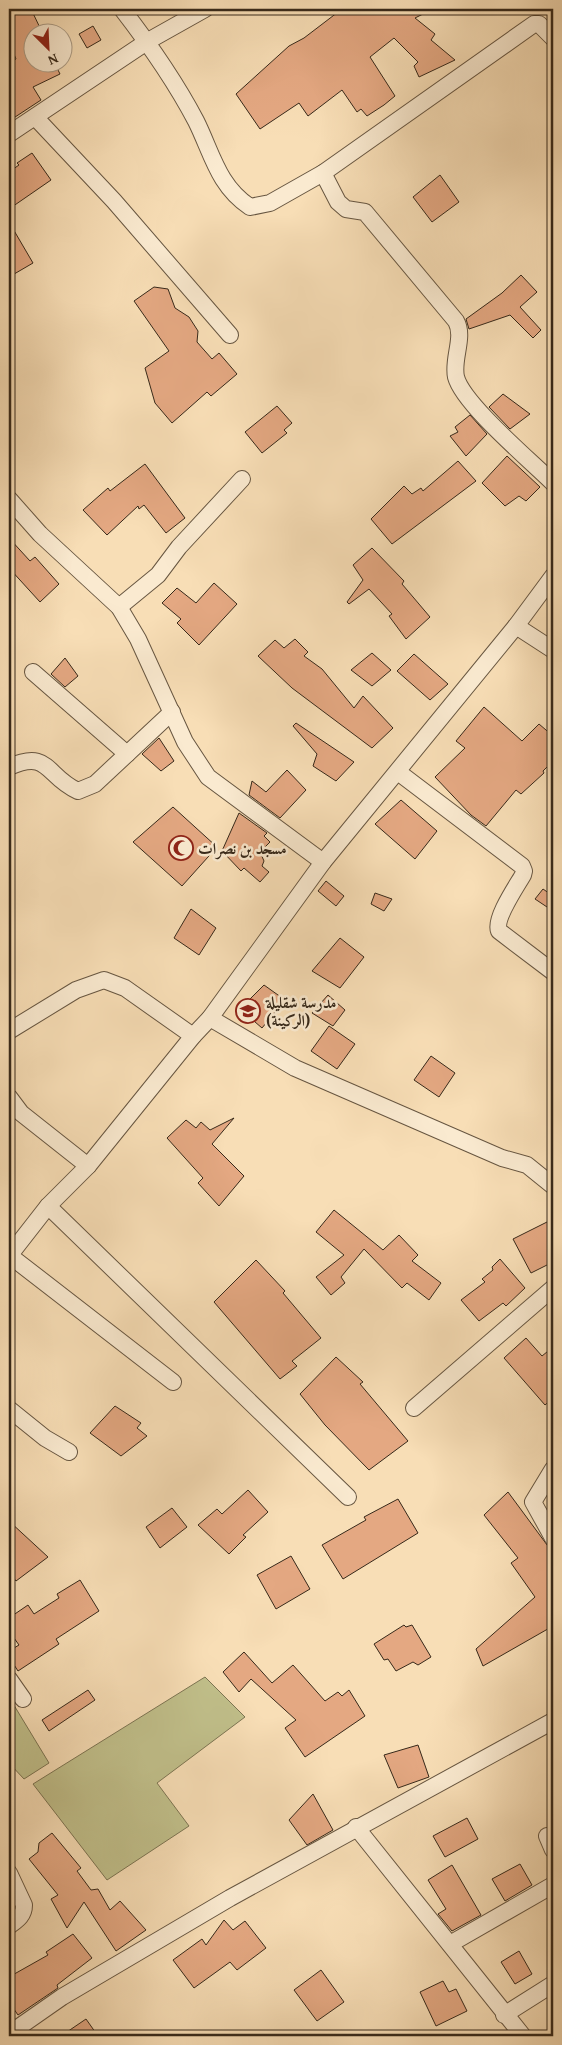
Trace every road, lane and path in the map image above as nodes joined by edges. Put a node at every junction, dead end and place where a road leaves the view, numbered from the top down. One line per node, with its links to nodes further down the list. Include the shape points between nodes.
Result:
1 (122, 9): 4 (street)
2 (205, 9): 4 (street)
3 (553, 38): 7 (street, via 539,24 534,24)
4 (148, 42): 5 (street); 7 (street, via 196,121 212,160 232,194 242,202 250,207 270,203)
5 (35, 117): 6 (street); 8 (street, via 114,201)
6 (9, 134)
7 (323, 173): 10 (street, via 338,202 346,209 365,212 456,321 459,330 456,375 460,389)
8 (230, 335)
9 (242, 479): 13 (street, via 178,547 158,575)
10 (553, 483)
11 (9, 499): 13 (street, via 40,534)
12 (553, 576): 14 (street)
13 (119, 607): 17 (street)
14 (516, 626): 15 (street); 20 (street)
15 (553, 650)
16 (33, 672): 18 (street)
17 (172, 712): 18 (street); 21 (street, via 208,777)
18 (127, 754): 19 (street, via 94,784 78,791 66,786 39,761 30,760)
19 (9, 767)
20 (398, 772): 21 (street); 22 (street, via 522,866 523,875 500,917 498,927)
21 (323, 862): 23 (street)
22 (553, 972)
23 (210, 1018): 25 (street); 28 (street, via 295,1068 502,1158 527,1165)
24 (9, 1031): 25 (street, via 76,990 104,980 125,988)
25 (193, 1036): 27 (street)
26 (9, 1097): 27 (street, via 21,1113)
27 (88, 1166): 29 (street)
28 (553, 1186)
29 (48, 1206): 30 (street); 37 (street)
30 (9, 1255): 32 (street)
31 (553, 1288): 33 (street)
32 (173, 1382)
33 (414, 1408)
34 (9, 1409): 35 (street, via 45,1438)
35 (69, 1452)
36 (553, 1469): 38 (street, via 534,1502)
37 (348, 1497)
38 (553, 1538)
39 (9, 1679): 40 (street)
40 (22, 1699)
41 (553, 1721): 42 (street)
42 (356, 1827): 46 (street); 49 (street, via 104,1971)
43 (9, 1873): 45 (street, via 24,1911)
44 (553, 1885): 46 (street)
45 (9, 1926)
46 (450, 1944): 48 (street)
47 (553, 1984): 48 (street)
48 (504, 2015): 50 (street)
49 (9, 2034)
50 (523, 2036)

